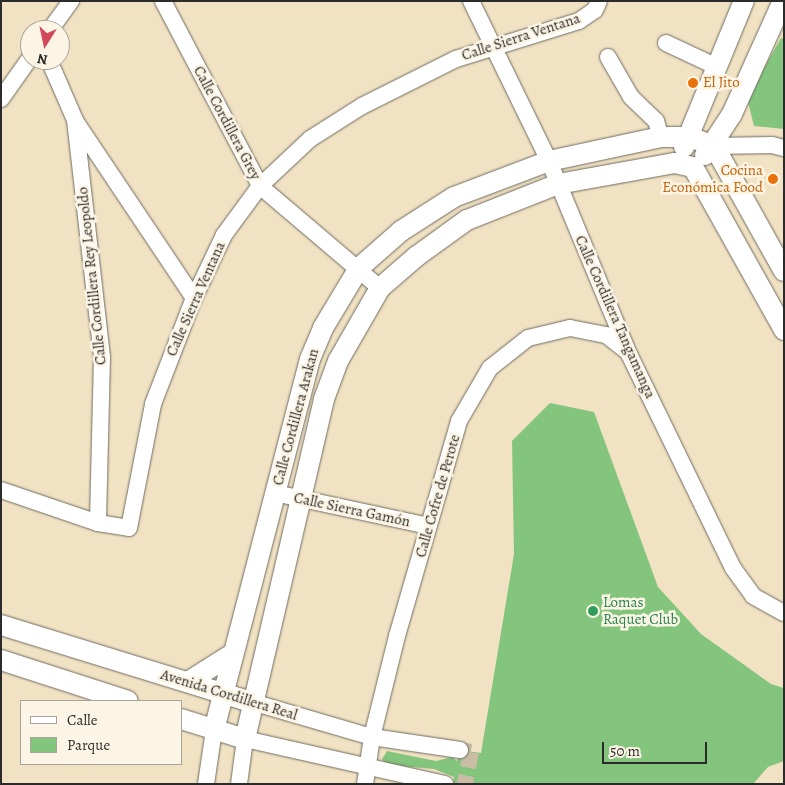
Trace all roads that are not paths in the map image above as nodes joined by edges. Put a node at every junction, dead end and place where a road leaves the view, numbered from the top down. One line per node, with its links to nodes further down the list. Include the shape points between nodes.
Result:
1 (71, 1): 7 (street)
2 (163, 1): 23 (street, Calle Cordillera Grey)
3 (471, 1): 8 (street, Calle Cordillera Tangamanga)
4 (599, 1): 8 (street, Calle Sierra Ventana, via 595,10 579,21)
5 (744, 1): 11 (street)
6 (782, 1): 18 (street, via 732,114)
7 (57, 20)
8 (495, 44): 20 (street, Calle Cordillera Tangamanga); 23 (street, Calle Sierra Ventana, via 456,59 362,106 310,138)
9 (666, 44): 11 (street)
10 (608, 57): 16 (street, via 631,97 656,121)
11 (717, 67): 17 (street)
12 (21, 70): 14 (street)
13 (54, 70): 15 (street, Calle Cordillera Rey Leopoldo)
14 (1, 98)
15 (75, 120): 27 (street, Calle Cordillera Rey Leopoldo); 33 (street, Calle Cordillera Rey Leopoldo, via 102,357)
16 (661, 137): 17 (street, Calle Cordillera Arakan); 20 (street, Calle Cordillera Arakan)
17 (690, 137): 18 (street, Calle Cordillera Arakan); 21 (street)
18 (714, 146): 19 (street, Calle Cordillera Arakan, via 772,145); 21 (street); 25 (street)
19 (784, 148)
20 (550, 161): 22 (street, Calle Cordillera Tangamanga); 24 (street, Calle Cordillera Arakan, via 454,197 401,231)
21 (684, 165): 22 (street, Calle Cordillera Arakan); 28 (street)
22 (558, 184): 26 (street, Calle Cordillera Arakan, via 467,220); 29 (street, Calle Cordillera Tangamanga)
23 (260, 186): 24 (street, Calle Cordillera Grey); 27 (street, Calle Sierra Ventana, via 224,235)
24 (358, 268): 26 (street, Calle Cordillera Grey); 31 (street, Calle Cordillera Arakan, via 323,328 310,359)
25 (784, 271)
26 (380, 288): 32 (street, Calle Cordillera Arakan, via 338,361 324,399)
27 (194, 298): 33 (street, Calle Sierra Ventana, via 153,404 130,528)
28 (784, 330)
29 (630, 354): 34 (street, Calle Cofre de Perote, via 606,335 570,328 528,338 490,368 460,421); 35 (street, Calle Cordillera Tangamanga, via 733,568 753,596)
30 (1, 490): 33 (street, Calle Sierra Ventana)
31 (275, 494): 32 (street, Calle Sierra Gamón); 37 (street, Calle Cordillera Arakan)
32 (301, 500): 34 (street, Calle Sierra Gamón); 42 (street, Calle Cordillera Arakan)
33 (98, 523)
34 (429, 526): 45 (street, Calle Cofre de Perote)
35 (784, 613)
36 (1, 625): 39 (street, Avenida Cordillera Real)
37 (232, 654): 39 (street); 40 (street, Calle Cordillera Arakan)
38 (1, 660): 41 (street)
39 (188, 682): 40 (street, Avenida Cordillera Real)
40 (221, 692): 42 (street, Avenida Cordillera Real); 44 (street, Calle Cordillera Arakan)
41 (125, 700)
42 (252, 702): 45 (street, Avenida Cordillera Real); 46 (street, Calle Cordillera Arakan)
43 (182, 719): 44 (street)
44 (214, 730): 46 (street); 50 (street, Calle Cordillera Arakan)
45 (372, 738): 47 (street, Avenida Cordillera Real); 48 (street, Calle Cofre de Perote)
46 (244, 739): 48 (street); 51 (street, Calle Cordillera Arakan)
47 (460, 750)
48 (366, 776): 49 (street)
49 (437, 782)
50 (206, 784)
51 (240, 784)

